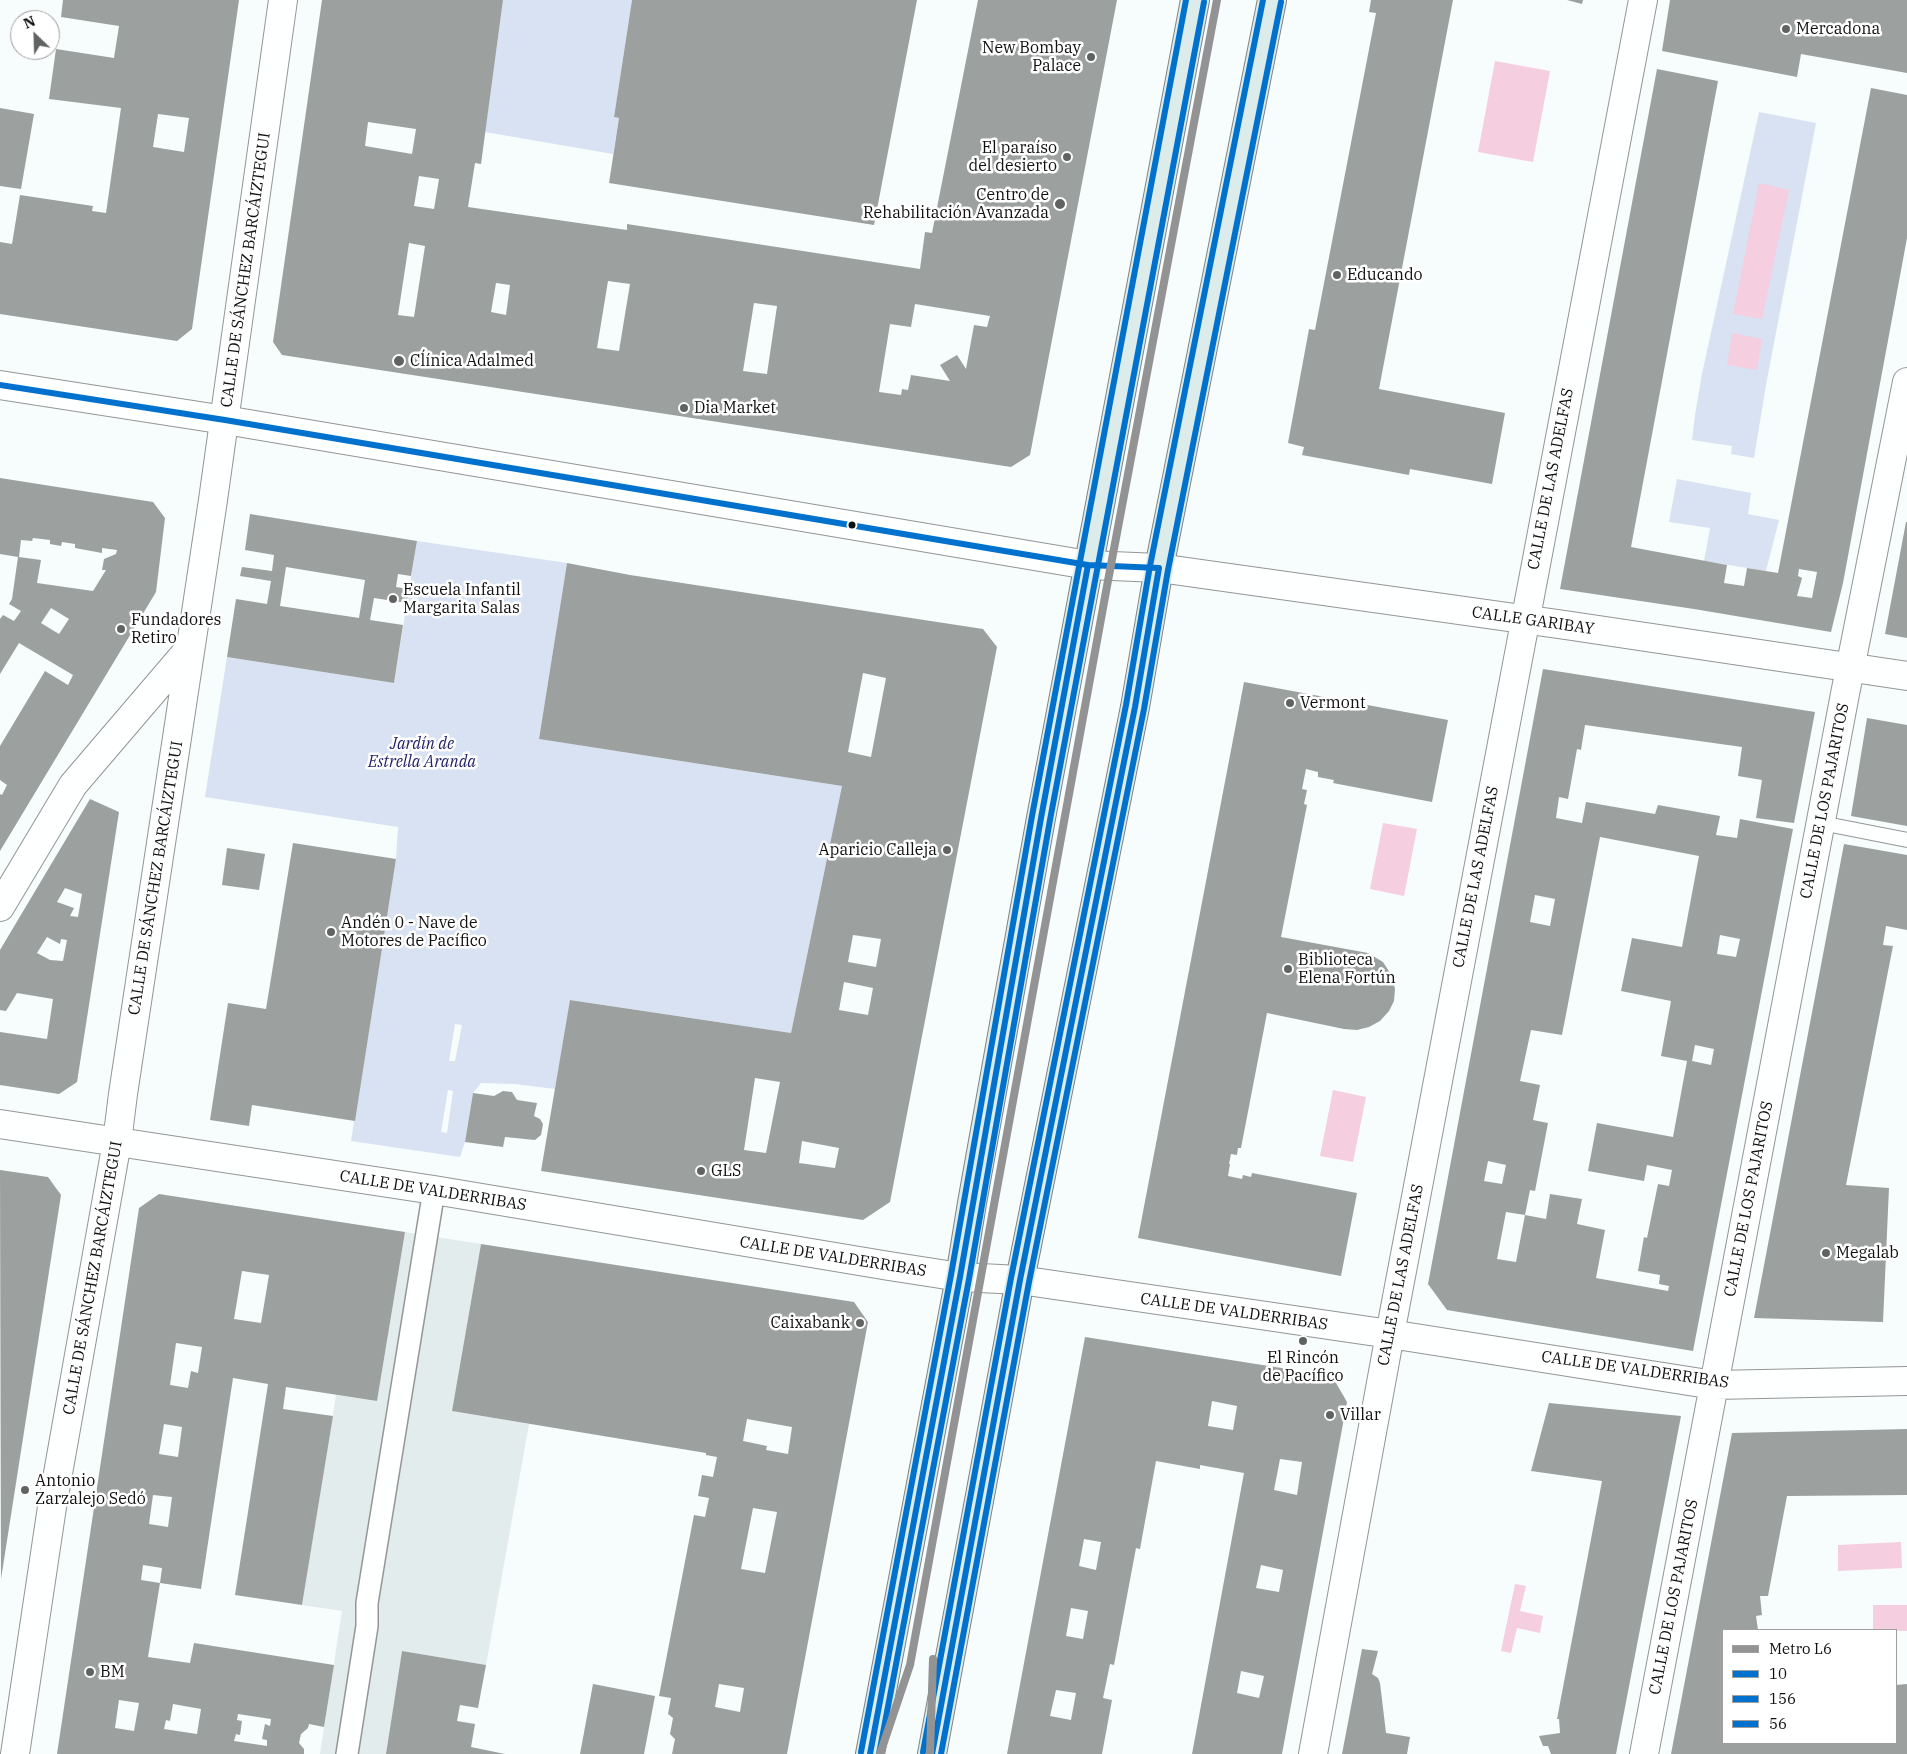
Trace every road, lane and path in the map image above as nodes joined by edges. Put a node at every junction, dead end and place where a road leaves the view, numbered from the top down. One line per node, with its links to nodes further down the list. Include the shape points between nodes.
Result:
1 (283, 0): 7 (street, CALLE DE SÁNCHEZ BARCÁIZTEGUI)
2 (1195, 0): 8 (main road)
3 (1272, 0): 9 (main road)
4 (1643, 0): 10 (street, CALLE DE LAS ADELFAS)
5 (1907, 382): 12 (street, CALLE DE LOS PAJARITOS)
6 (0, 385): 7 (street, CALLE GARIBAY)
7 (225, 420): 8 (street, CALLE GARIBAY); 11 (street, CALLE DE SÁNCHEZ BARCÁIZTEGUI)
8 (1088, 565): 9 (street, CALLE GARIBAY); 20 (main road)
9 (1159, 568): 10 (street, CALLE GARIBAY); 21 (main road, via 1135,707)
10 (1525, 620): 12 (street, CALLE GARIBAY); 22 (street, CALLE DE LAS ADELFAS)
11 (190, 648): 16 (street, via 73,785); 18 (street, CALLE DE SÁNCHEZ BARCÁIZTEGUI)
12 (1852, 656): 13 (street, CALLE GARIBAY); 14 (street, CALLE DE LOS PAJARITOS)
13 (1907, 676)
14 (1821, 823): 15 (lane); 24 (street, CALLE DE LOS PAJARITOS)
15 (1907, 840)
16 (0, 907)
17 (0, 1124): 18 (street, CALLE DE VALDERRIBAS)
18 (118, 1142): 19 (street, CALLE DE VALDERRIBAS); 25 (street, CALLE DE SÁNCHEZ BARCÁIZTEGUI, via 52,1507)
19 (434, 1190): 20 (street, CALLE DE VALDERRIBAS); 26 (street, via 367,1603 367,1626)
20 (960, 1277): 21 (street, CALLE DE VALDERRIBAS); 27 (main road)
21 (1020, 1280): 22 (street, CALLE DE VALDERRIBAS); 28 (main road)
22 (1390, 1334): 24 (street, CALLE DE VALDERRIBAS); 29 (street, CALLE DE LAS ADELFAS)
23 (1907, 1381): 24 (street, CALLE DE VALDERRIBAS)
24 (1714, 1385): 30 (street, CALLE DE LOS PAJARITOS)
25 (15, 1754)
26 (347, 1754)
27 (870, 1754)
28 (932, 1754)
29 (1313, 1754)
30 (1644, 1754)

